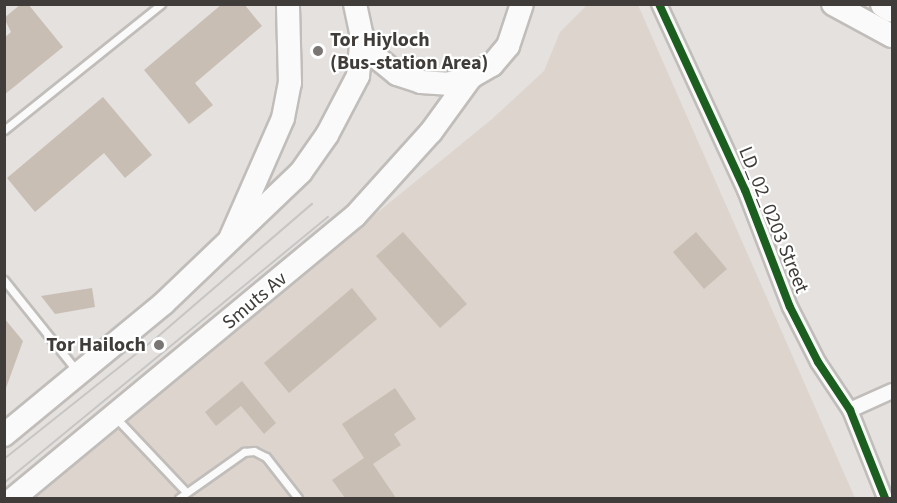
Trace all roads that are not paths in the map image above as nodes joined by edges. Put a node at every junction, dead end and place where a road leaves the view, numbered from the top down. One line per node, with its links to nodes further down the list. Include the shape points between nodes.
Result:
1 (161, 4): 12 (lane)
2 (288, 4): 13 (main road, via 290,83 283,118)
3 (355, 4): 9 (main road)
4 (522, 4): 11 (main road, via 508,46 492,64)
5 (659, 4): 17 (street, LD_02_0203 Street, via 745,190 790,307 818,362)
6 (833, 4): 10 (main road)
7 (884, 4): 8 (highway)
8 (892, 9)
9 (362, 36): 11 (main road, via 376,57 396,74 429,83); 13 (main road, via 358,75 323,143 266,211)
10 (892, 36)
11 (471, 77): 18 (main road, Smuts Av, via 431,132 355,216)
12 (4, 130)
13 (227, 245): 15 (main road)
14 (4, 280): 15 (lane)
15 (79, 374): 19 (main road)
16 (892, 391): 17 (street)
17 (850, 410): 24 (street, LD_02_0203 Street)
18 (115, 417): 20 (lane); 21 (main road, Smuts Av)
19 (4, 435)
20 (186, 492): 22 (lane); 23 (lane, via 244,452 255,451 266,457)
21 (14, 498)
22 (179, 498)
23 (298, 498)
24 (885, 498)

